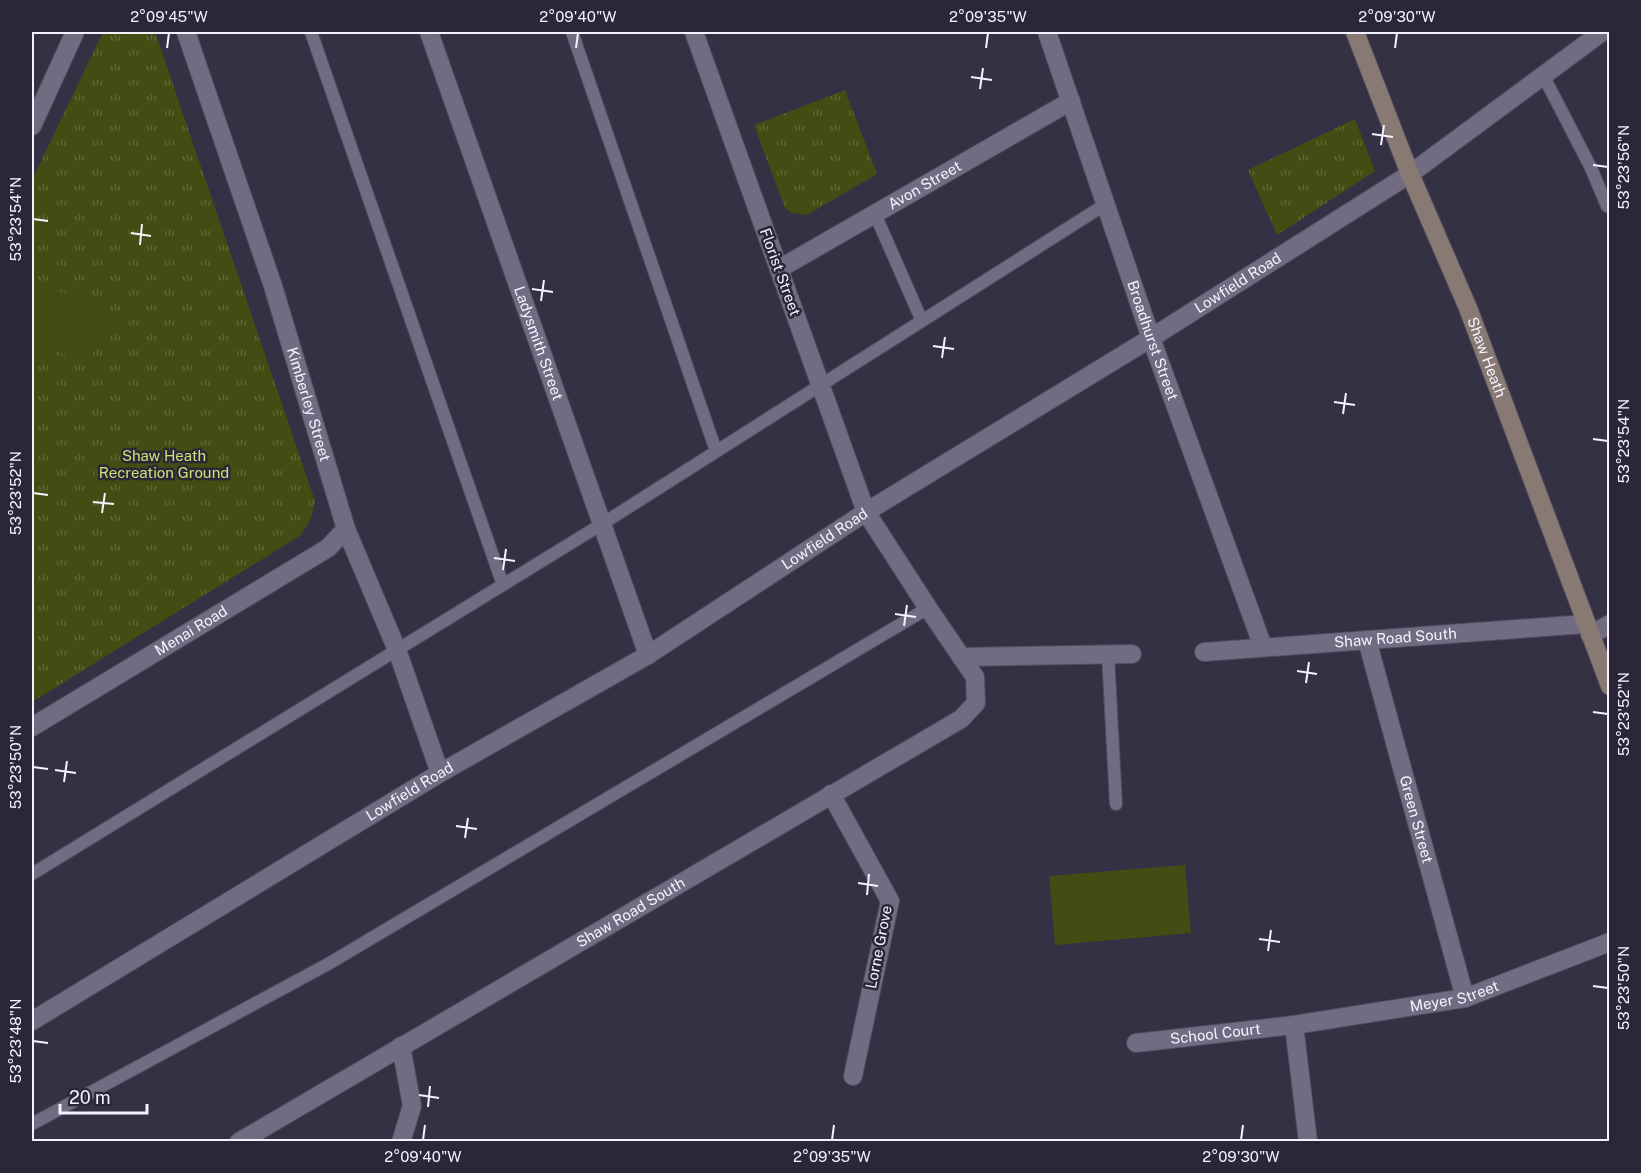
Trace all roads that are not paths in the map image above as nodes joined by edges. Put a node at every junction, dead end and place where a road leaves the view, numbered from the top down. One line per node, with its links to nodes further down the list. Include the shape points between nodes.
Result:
1 (75, 32): 12 (street)
2 (186, 32): 24 (street, Kimberley Street, via 273,286)
3 (311, 32): 25 (lane)
4 (429, 32): 23 (street, Ladysmith Street)
5 (572, 32): 21 (lane)
6 (694, 32): 17 (street, Florist Street)
7 (1047, 32): 11 (street, Broadhurst Street)
8 (1354, 32): 13 (main road, Shaw Heath)
9 (1602, 32): 10 (street, Lowfield Road)
10 (1543, 75): 13 (street, Lowfield Road); 15 (lane)
11 (1071, 101): 14 (street, Broadhurst Street); 16 (street, Avon Street)
12 (32, 126)
13 (1410, 174): 19 (street, Lowfield Road); 28 (main road, Shaw Heath, via 1468,308)
14 (1106, 204): 18 (lane); 19 (street, Broadhurst Street)
15 (1607, 206)
16 (875, 214): 17 (street, Avon Street); 18 (lane)
17 (779, 269): 20 (street, Florist Street)
18 (922, 321): 20 (lane)
19 (1151, 338): 22 (street, Lowfield Road); 30 (street, Broadhurst Street)
20 (821, 385): 21 (lane); 22 (street, Florist Street)
21 (716, 451): 23 (lane)
22 (866, 512): 26 (street, Shaw Road South); 35 (street, Lowfield Road)
23 (602, 524): 25 (lane); 35 (street, Ladysmith Street)
24 (346, 529): 31 (street, Kimberley Street); 38 (street, Menai Road, via 328,548)
25 (503, 585): 31 (lane)
26 (927, 608): 36 (street, Shaw Road South); 50 (lane, via 328,964)
27 (1610, 624): 28 (street)
28 (1588, 629): 29 (street, Shaw Road South); 37 (main road, Shaw Heath)
29 (1367, 640): 30 (street, Shaw Road South); 44 (street, Green Street)
30 (1263, 647): 32 (street, Shaw Road South)
31 (398, 650): 39 (street, Kimberley Street); 42 (lane)
32 (1204, 652)
33 (1108, 654): 34 (street); 36 (street); 41 (lane)
34 (1132, 654)
35 (648, 655): 39 (street, Lowfield Road)
36 (961, 657): 40 (street, Shaw Road South, via 975,677 976,703 961,718)
37 (1610, 686)
38 (32, 727)
39 (440, 772): 45 (street, Lowfield Road)
40 (831, 795): 48 (street, Shaw Road South); 49 (street, Lorne Grove, via 890,901)
41 (1116, 804)
42 (32, 874)
43 (1610, 942): 44 (street, Meyer Street)
44 (1465, 998): 46 (street, Meyer Street)
45 (32, 1021)
46 (1294, 1025): 47 (street, School Court); 53 (street)
47 (1136, 1043)
48 (401, 1046): 51 (street, Shaw Road South); 52 (street, via 412,1106)
49 (853, 1076)
50 (32, 1124)
51 (239, 1142)
52 (400, 1142)
53 (1308, 1142)

